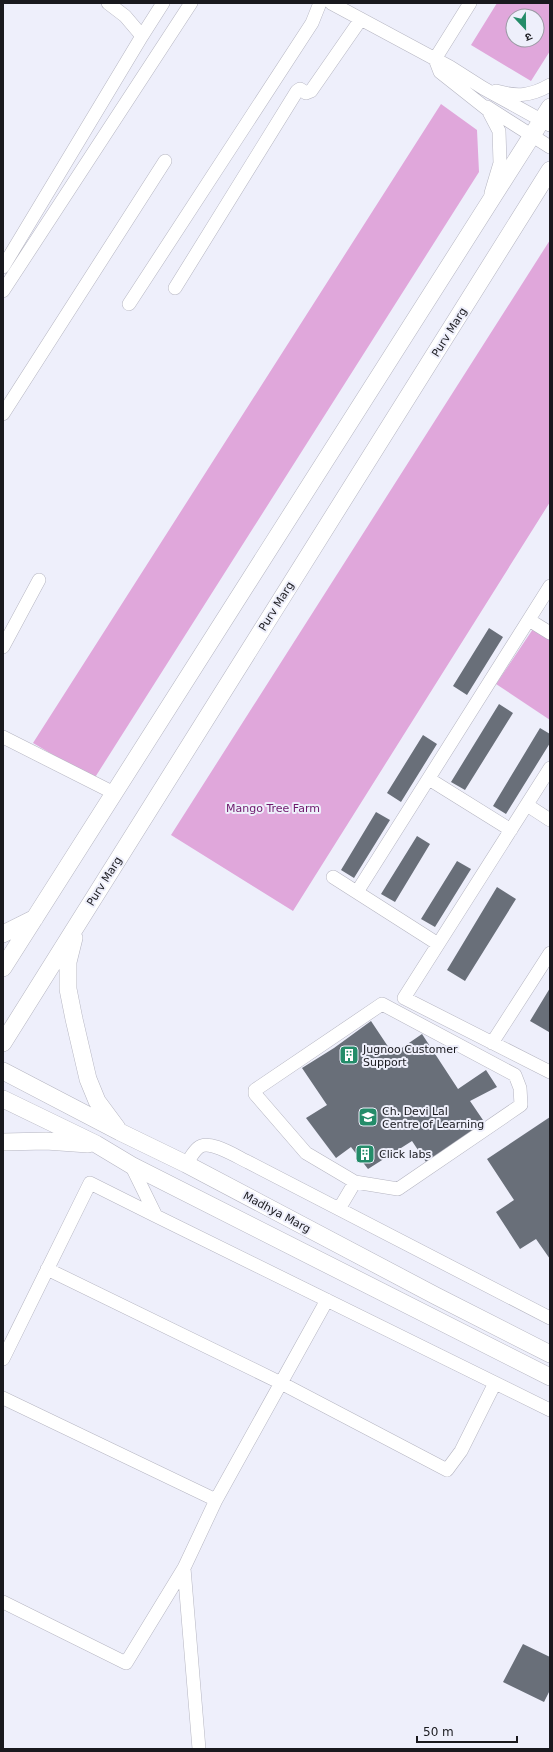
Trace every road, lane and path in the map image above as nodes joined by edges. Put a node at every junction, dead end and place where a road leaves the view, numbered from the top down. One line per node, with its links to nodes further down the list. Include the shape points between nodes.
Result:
1 (108, 3): 8 (street, via 125,16)
2 (162, 3): 8 (street)
3 (191, 3): 21 (street)
4 (320, 3): 22 (street, via 312,23)
5 (331, 3): 7 (street)
6 (470, 3): 9 (street)
7 (361, 19): 9 (street); 20 (street, via 311,91 296,91)
8 (142, 36): 19 (street)
9 (435, 59): 11 (street); 12 (street, via 440,72)
10 (550, 85): 11 (street, via 530,95 504,94)
11 (483, 88): 13 (street)
12 (474, 99): 14 (street); 18 (street, via 488,110 499,131 500,163)
13 (547, 118): 14 (main road)
14 (532, 136): 15 (street); 18 (main road)
15 (550, 147)
16 (165, 161): 23 (street)
17 (550, 170): 39 (main road, Purv Marg)
18 (486, 207): 32 (main road)
19 (3, 266)
20 (175, 288)
21 (3, 291)
22 (129, 304)
23 (3, 414)
24 (39, 580): 28 (street)
25 (550, 586): 26 (street)
26 (529, 620): 27 (street); 31 (street)
27 (550, 634)
28 (3, 647)
29 (3, 737): 32 (street)
30 (550, 768): 33 (street)
31 (429, 779): 35 (street); 37 (street)
32 (114, 793): 38 (main road)
33 (527, 805): 34 (street); 35 (street)
34 (550, 820)
35 (511, 830): 41 (street)
36 (333, 877): 37 (street)
37 (357, 892): 41 (street)
38 (35, 918): 40 (main road); 43 (main road)
39 (78, 923): 44 (main road, Purv Marg); 49 (main road, via 68,962 68,989 88,1079 97,1101)
40 (3, 934)
41 (438, 944): 45 (street, via 404,998)
42 (550, 953): 45 (street)
43 (3, 968)
44 (3, 1043)
45 (492, 1043): 47 (street)
46 (3, 1071): 49 (main road, Madhya Marg)
47 (550, 1072)
48 (3, 1099): 51 (main road, Madhya Marg)
49 (120, 1132): 52 (main road, Madhya Marg)
50 (3, 1142): 51 (main road)
51 (96, 1144): 53 (main road, Madhya Marg)
52 (186, 1164): 55 (street, via 197,1148 212,1145); 60 (main road, Madhya Marg)
53 (132, 1165): 56 (street); 62 (main road, Madhya Marg)
54 (355, 1182): 54 (street, via 306,1153 255,1094 255,1090 382,1004 515,1075 520,1088 521,1105 398,1189); 55 (street)
55 (339, 1209): 59 (street)
56 (156, 1216): 57 (street, via 90,1183); 58 (street)
57 (47, 1269): 61 (street); 63 (street)
58 (326, 1300): 63 (street); 64 (street)
59 (550, 1318)
60 (550, 1354)
61 (3, 1359)
62 (550, 1377)
63 (281, 1383): 64 (street, via 447,1470 461,1451); 67 (street)
64 (495, 1383): 66 (street)
65 (3, 1398): 67 (street)
66 (550, 1410)
67 (216, 1500): 68 (street)
68 (184, 1568): 69 (street, via 126,1663); 70 (street)
69 (3, 1602)
70 (199, 1749)

